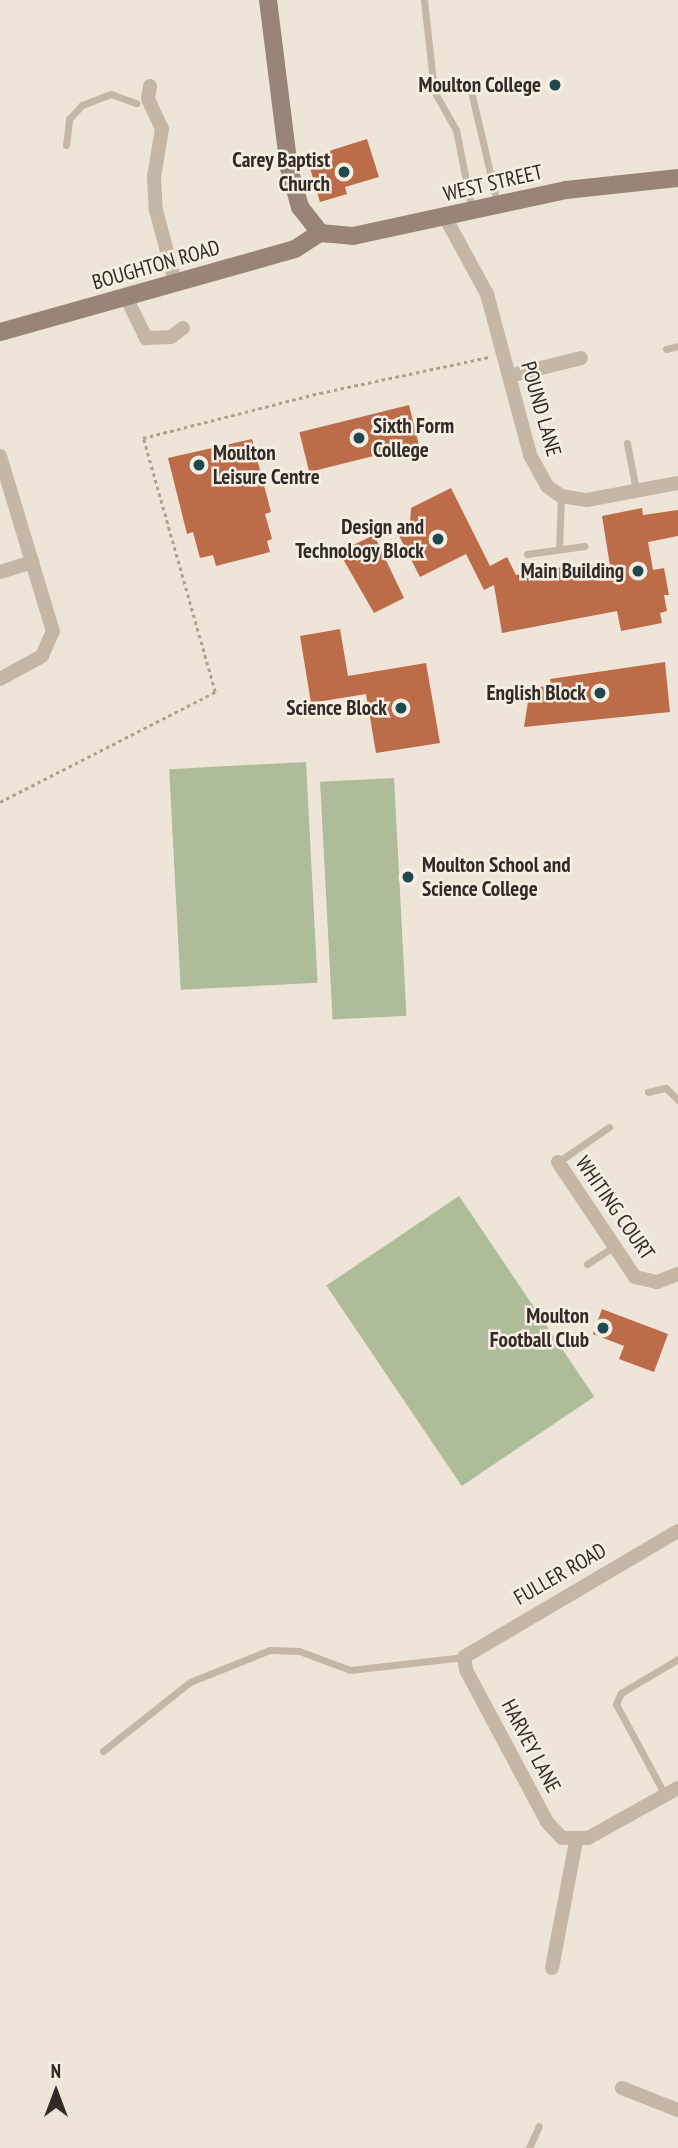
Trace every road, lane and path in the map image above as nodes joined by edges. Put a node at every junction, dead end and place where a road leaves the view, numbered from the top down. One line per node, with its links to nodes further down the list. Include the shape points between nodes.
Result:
1 (268, 0): 10 (street, via 289,168 299,207)
2 (424, 0): 8 (lane, via 434,91 456,130)
3 (471, 91): 7 (lane)
4 (145, 96): 5 (lane, via 111,94 82,105 69,119); 11 (street, via 162,129 154,185 159,228)
5 (66, 145)
6 (678, 178): 7 (street, WEST STREET, via 566,190)
7 (498, 205): 8 (street, WEST STREET)
8 (472, 211): 9 (street, WEST STREET)
9 (445, 217): 10 (street, WEST STREET, via 354,236); 17 (street, POUND LANE, via 487,294)
10 (320, 233): 11 (street, BOUGHTON ROAD, via 295,249)
11 (175, 282): 12 (street, BOUGHTON ROAD)
12 (126, 297): 13 (street, via 146,338 171,337); 14 (street, BOUGHTON ROAD)
13 (183, 328)
14 (0, 332)
15 (678, 346): 16 (lane)
16 (666, 349)
17 (503, 354): 19 (street, POUND LANE); 31 (path, via 320,393 143,438 215,692)
18 (581, 358): 19 (street)
19 (509, 376): 24 (street, POUND LANE, via 534,467)
20 (626, 443): 23 (lane)
21 (0, 456): 28 (street)
22 (678, 483): 23 (street)
23 (636, 490): 24 (street, via 587,500)
24 (561, 496): 26 (lane)
25 (584, 546): 26 (lane)
26 (559, 550): 27 (lane)
27 (527, 554)
28 (33, 562): 29 (street); 30 (street, via 52,618 52,639 42,656)
29 (0, 572)
30 (0, 679)
31 (0, 802)
32 (649, 1092): 33 (lane, via 666,1088)
33 (678, 1100)
34 (609, 1127): 35 (lane)
35 (558, 1162): 36 (street, WHITING COURT)
36 (613, 1247): 37 (lane); 38 (street, WHITING COURT, via 627,1269 646,1282)
37 (587, 1264)
38 (678, 1274)
39 (678, 1531): 40 (street, FULLER ROAD)
40 (464, 1657): 42 (lane, via 350,1670 299,1651 261,1652 190,1682); 44 (street, HARVEY LANE, via 466,1670 547,1822 562,1838)
41 (678, 1659): 43 (lane, via 621,1693 616,1704)
42 (103, 1751)
43 (672, 1791): 44 (street)
44 (576, 1841): 45 (street)
45 (552, 1968)
46 (621, 2088): 47 (street)
47 (678, 2110)
48 (540, 2126): 49 (lane)
49 (529, 2148)

